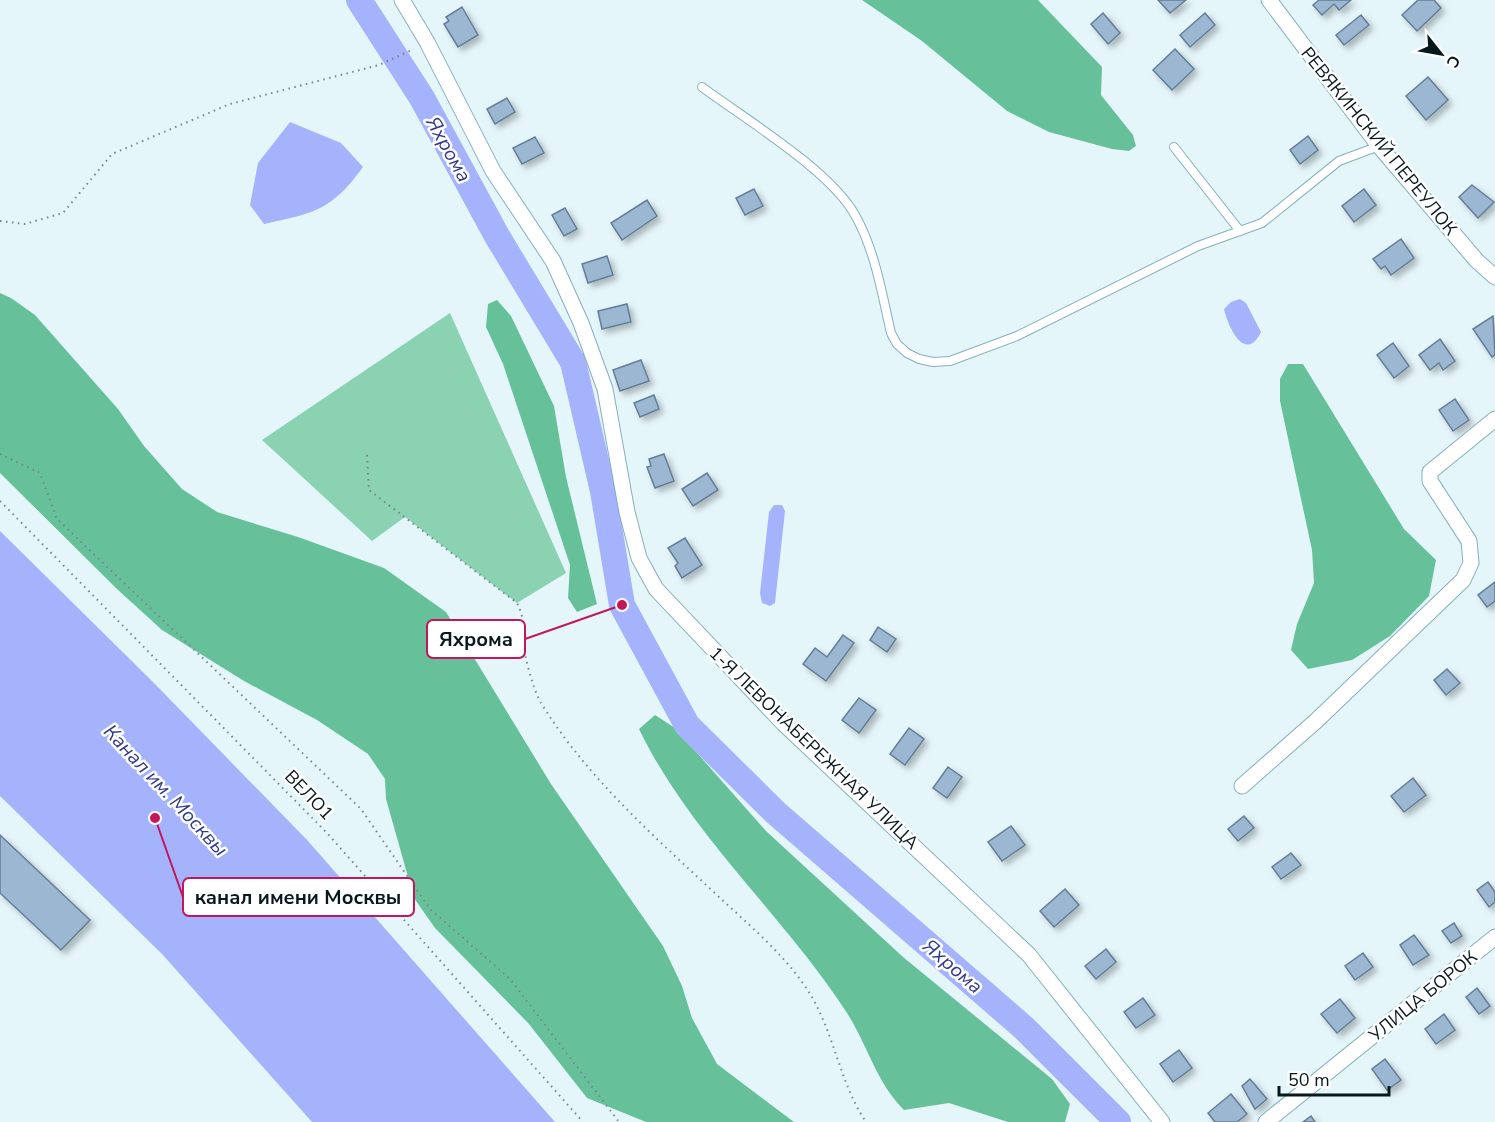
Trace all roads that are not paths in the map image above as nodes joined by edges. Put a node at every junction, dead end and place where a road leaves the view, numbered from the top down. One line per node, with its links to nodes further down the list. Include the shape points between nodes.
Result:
1 (402, 0): 11 (street, 1-Я ЛЕВОНАБЕРЕЖНАЯ УЛИЦА, via 493,171 554,261 581,323 605,388 639,558 656,589 783,723 1029,955)
2 (1269, 0): 4 (street, РЕВЯКИНСКИЙ ПЕРЕУЛОК)
3 (702, 87): 6 (lane, via 814,170 843,197 864,234 891,333 897,344 919,359 950,361 1017,336 1198,246)
4 (1379, 146): 6 (lane, via 1339,162 1262,223); 7 (street, РЕВЯКИНСКИЙ ПЕРЕУЛОК)
5 (1174, 147): 6 (lane)
6 (1240, 231)
7 (1495, 277)
8 (1495, 418): 9 (street, via 1430,472 1430,481 1469,541 1471,563 1463,580)
9 (1242, 786)
10 (1495, 937): 12 (street, УЛИЦА БОРОК)
11 (1162, 1122)
12 (1266, 1122)

